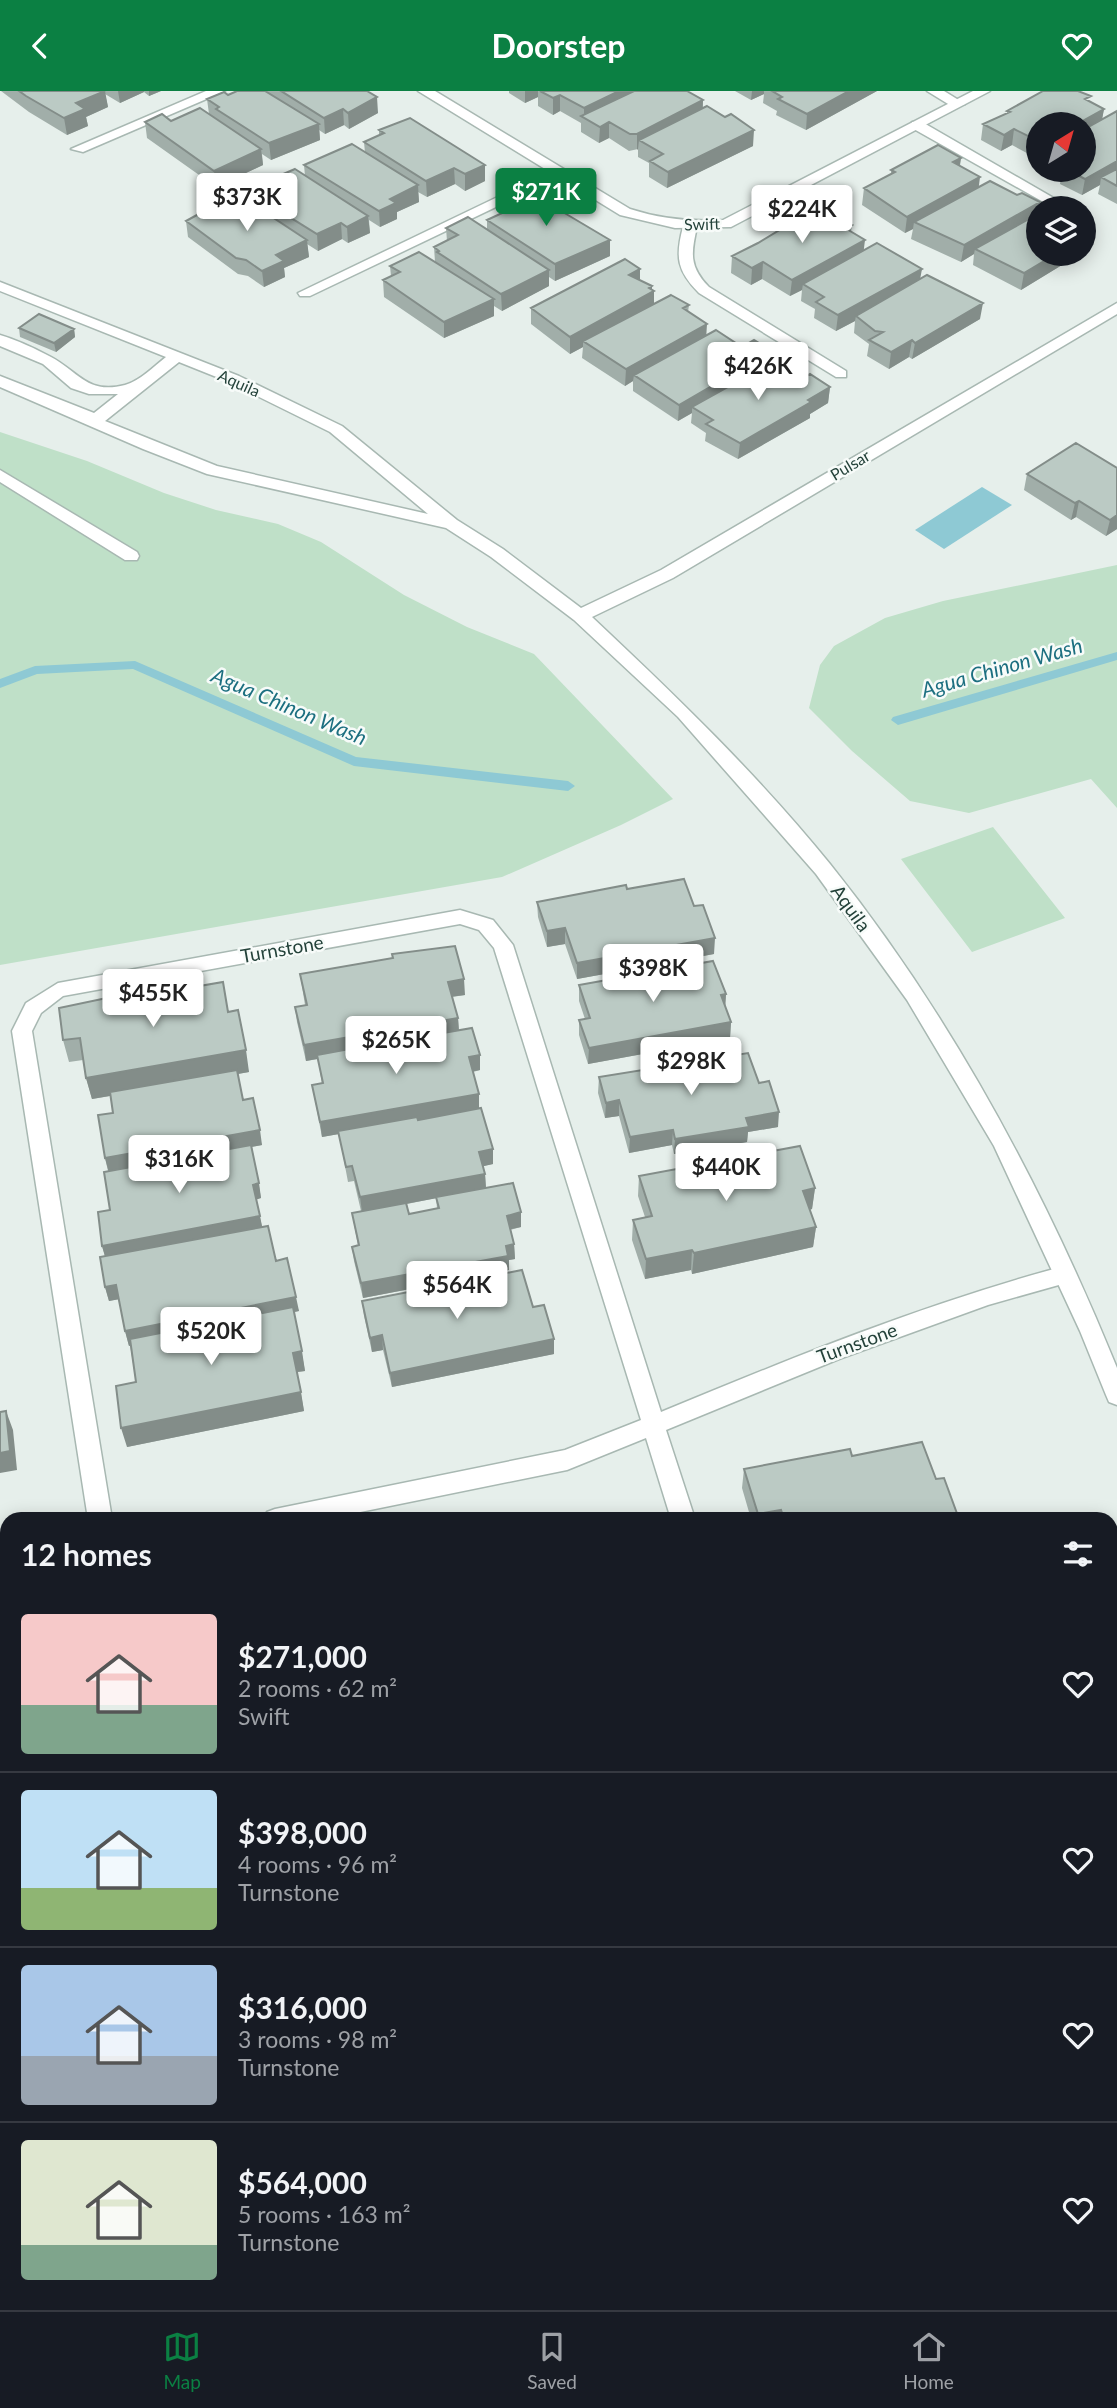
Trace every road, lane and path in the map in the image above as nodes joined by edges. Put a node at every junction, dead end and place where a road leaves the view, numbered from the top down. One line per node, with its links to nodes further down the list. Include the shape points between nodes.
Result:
1 (218, 91): 7 (street)
2 (425, 91): 8 (street, Swift)
3 (934, 91): 5 (street)
4 (983, 91): 5 (street, Swift)
5 (958, 104): 6 (street, Swift)
6 (917, 125): 9 (street); 10 (street, Swift, via 726,224)
7 (78, 149)
8 (558, 172): 10 (street, Swift, via 625,212 654,223); 12 (street)
9 (1043, 196)
10 (690, 227): 16 (street, via 682,261 688,275)
11 (0, 286): 15 (street, Aquila)
12 (305, 293)
13 (1117, 308): 24 (street, Pulsar, via 667,574)
14 (0, 340): 17 (street, via 48,361)
15 (176, 357): 19 (street); 22 (street, Aquila, via 234,379 336,429)
16 (841, 374)
17 (69, 379): 19 (street, via 99,392 126,390); 20 (street)
18 (0, 380): 20 (street, Aquila)
19 (145, 381): 20 (street)
20 (93, 422): 22 (street, Aquila, via 213,470)
21 (0, 475): 23 (street)
22 (451, 524): 24 (street, Aquila, via 497,552)
23 (131, 555)
24 (580, 616): 25 (street, Aquila, via 684,713 823,869 928,1018 1003,1143)
25 (1065, 1275): 26 (street, Aquila); 27 (street, Turnstone, via 987,1296 831,1352)
26 (1117, 1395)
27 (654, 1424): 28 (street, Turnstone, via 503,945 486,925 460,916 58,990 33,1007 22,1031); 29 (street, Turnstone, via 567,1460); 30 (street)
28 (99, 1512)
29 (310, 1512)
30 (681, 1512)

